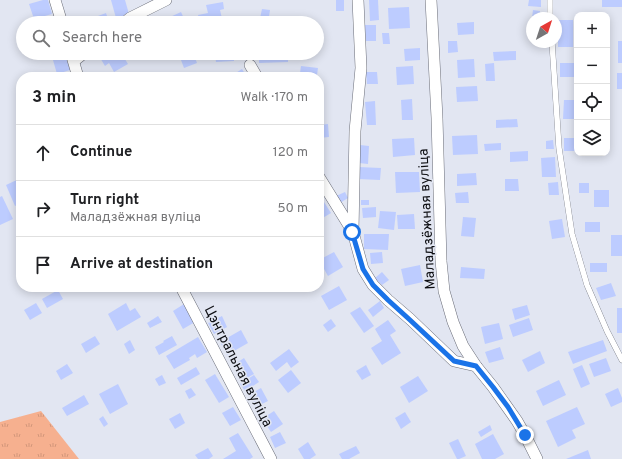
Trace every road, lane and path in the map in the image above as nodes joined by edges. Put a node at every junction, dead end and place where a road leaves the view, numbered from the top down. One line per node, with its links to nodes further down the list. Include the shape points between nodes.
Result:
1 (55, 0): 7 (street)
2 (166, 0): 8 (street)
3 (358, 0): 15 (street, via 361,68 354,130)
4 (431, 0): 18 (street, Маладзёжная вуліца, via 444,291 452,322)
5 (550, 0): 6 (lane)
6 (550, 12)
7 (60, 16)
8 (134, 16)
9 (552, 48): 17 (lane, via 559,148 572,234 587,285)
10 (73, 60): 12 (street)
11 (250, 65): 13 (street)
12 (76, 72)
13 (254, 72)
14 (324, 185): 15 (street)
15 (352, 232): 18 (street, via 363,269 373,285 454,361)
16 (185, 292): 19 (street, Цэнтральная вуліца)
17 (622, 360)
18 (476, 366): 20 (street, Маладзёжная вуліца, via 508,407)
19 (271, 459)
20 (537, 459)

